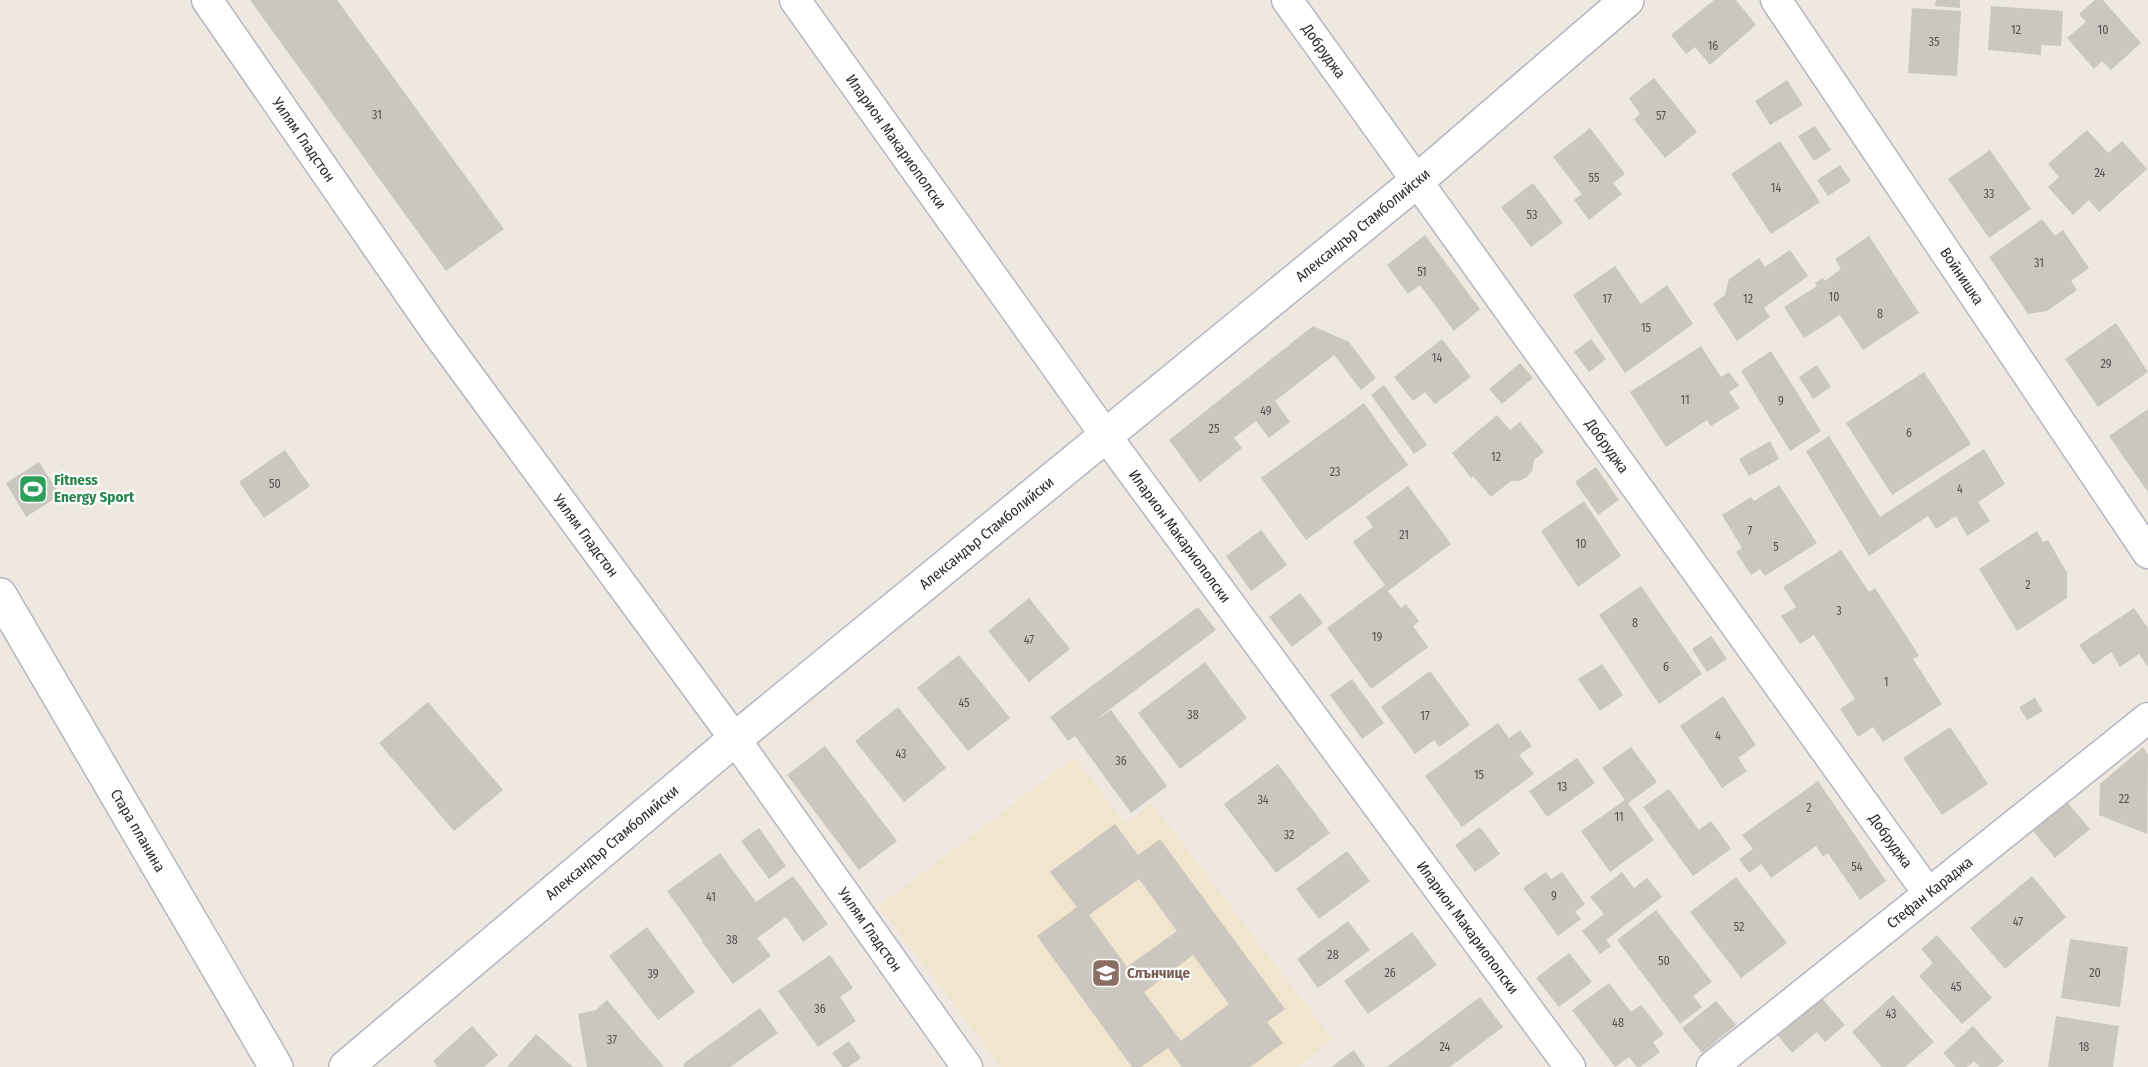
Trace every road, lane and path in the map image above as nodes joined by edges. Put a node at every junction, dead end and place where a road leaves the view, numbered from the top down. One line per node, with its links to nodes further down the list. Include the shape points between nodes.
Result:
1 (207, 0): 11 (street, Уилям Гладстон, via 435,330)
2 (795, 0): 7 (street, Иларион Макариополски)
3 (1287, 0): 6 (street, Добруджа)
4 (1627, 0): 6 (main road, Александър Стамболийски)
5 (1776, 0): 8 (street, Войнишка)
6 (1417, 181): 7 (main road, Александър Стамболийски); 12 (street, Добруджа)
7 (1106, 436): 11 (main road, Александър Стамболийски); 16 (street, Иларион Макариополски)
8 (2148, 553)
9 (0, 595): 13 (main road, Стара планина)
10 (2148, 718): 12 (street, Стефан Караджа)
11 (735, 739): 14 (main road, Александър Стамболийски); 15 (street, Уилям Гладстон)
12 (1928, 893): 17 (street, Стефан Караджа)
13 (276, 1067)
14 (346, 1067)
15 (967, 1067)
16 (1570, 1067)
17 (1712, 1067)

